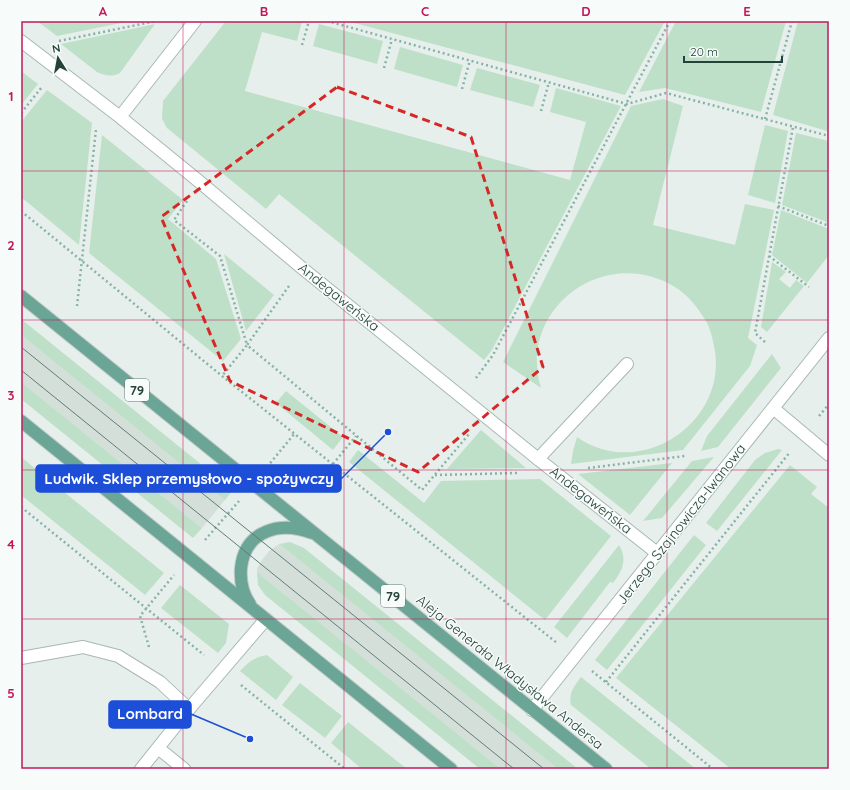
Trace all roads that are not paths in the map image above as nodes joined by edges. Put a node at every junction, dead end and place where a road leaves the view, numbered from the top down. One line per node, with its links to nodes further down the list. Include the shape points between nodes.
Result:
1 (195, 21): 3 (street)
2 (21, 41): 3 (street, Andegaweńska)
3 (120, 117): 10 (street, Andegaweńska)
4 (21, 296): 11 (main road, Aleja Generała Władysława Andersa / 79)
5 (829, 338): 7 (street, Jerzego Szajnowicza-Iwanowa)
6 (627, 364): 10 (street)
7 (772, 408): 9 (street); 12 (street, Jerzego Szajnowicza-Iwanowa)
8 (21, 421): 13 (main road)
9 (829, 455)
10 (538, 459): 12 (street, Andegaweńska)
11 (317, 535): 13 (main road, via 283,528 263,533 252,541 245,551 240,574 244,594); 17 (main road, Aleja Generała Władysława Andersa / 79)
12 (657, 553): 17 (street, Jerzego Szajnowicza-Iwanowa)
13 (254, 610): 14 (main road)
14 (266, 619): 16 (street); 21 (main road)
15 (21, 658): 16 (street, via 83,647 118,656 160,682)
16 (189, 709): 18 (street)
17 (532, 710): 22 (main road, Aleja Generała Władysława Andersa / 79)
18 (158, 748): 19 (street); 20 (street)
19 (141, 769)
20 (184, 769)
21 (451, 769)
22 (606, 769)

